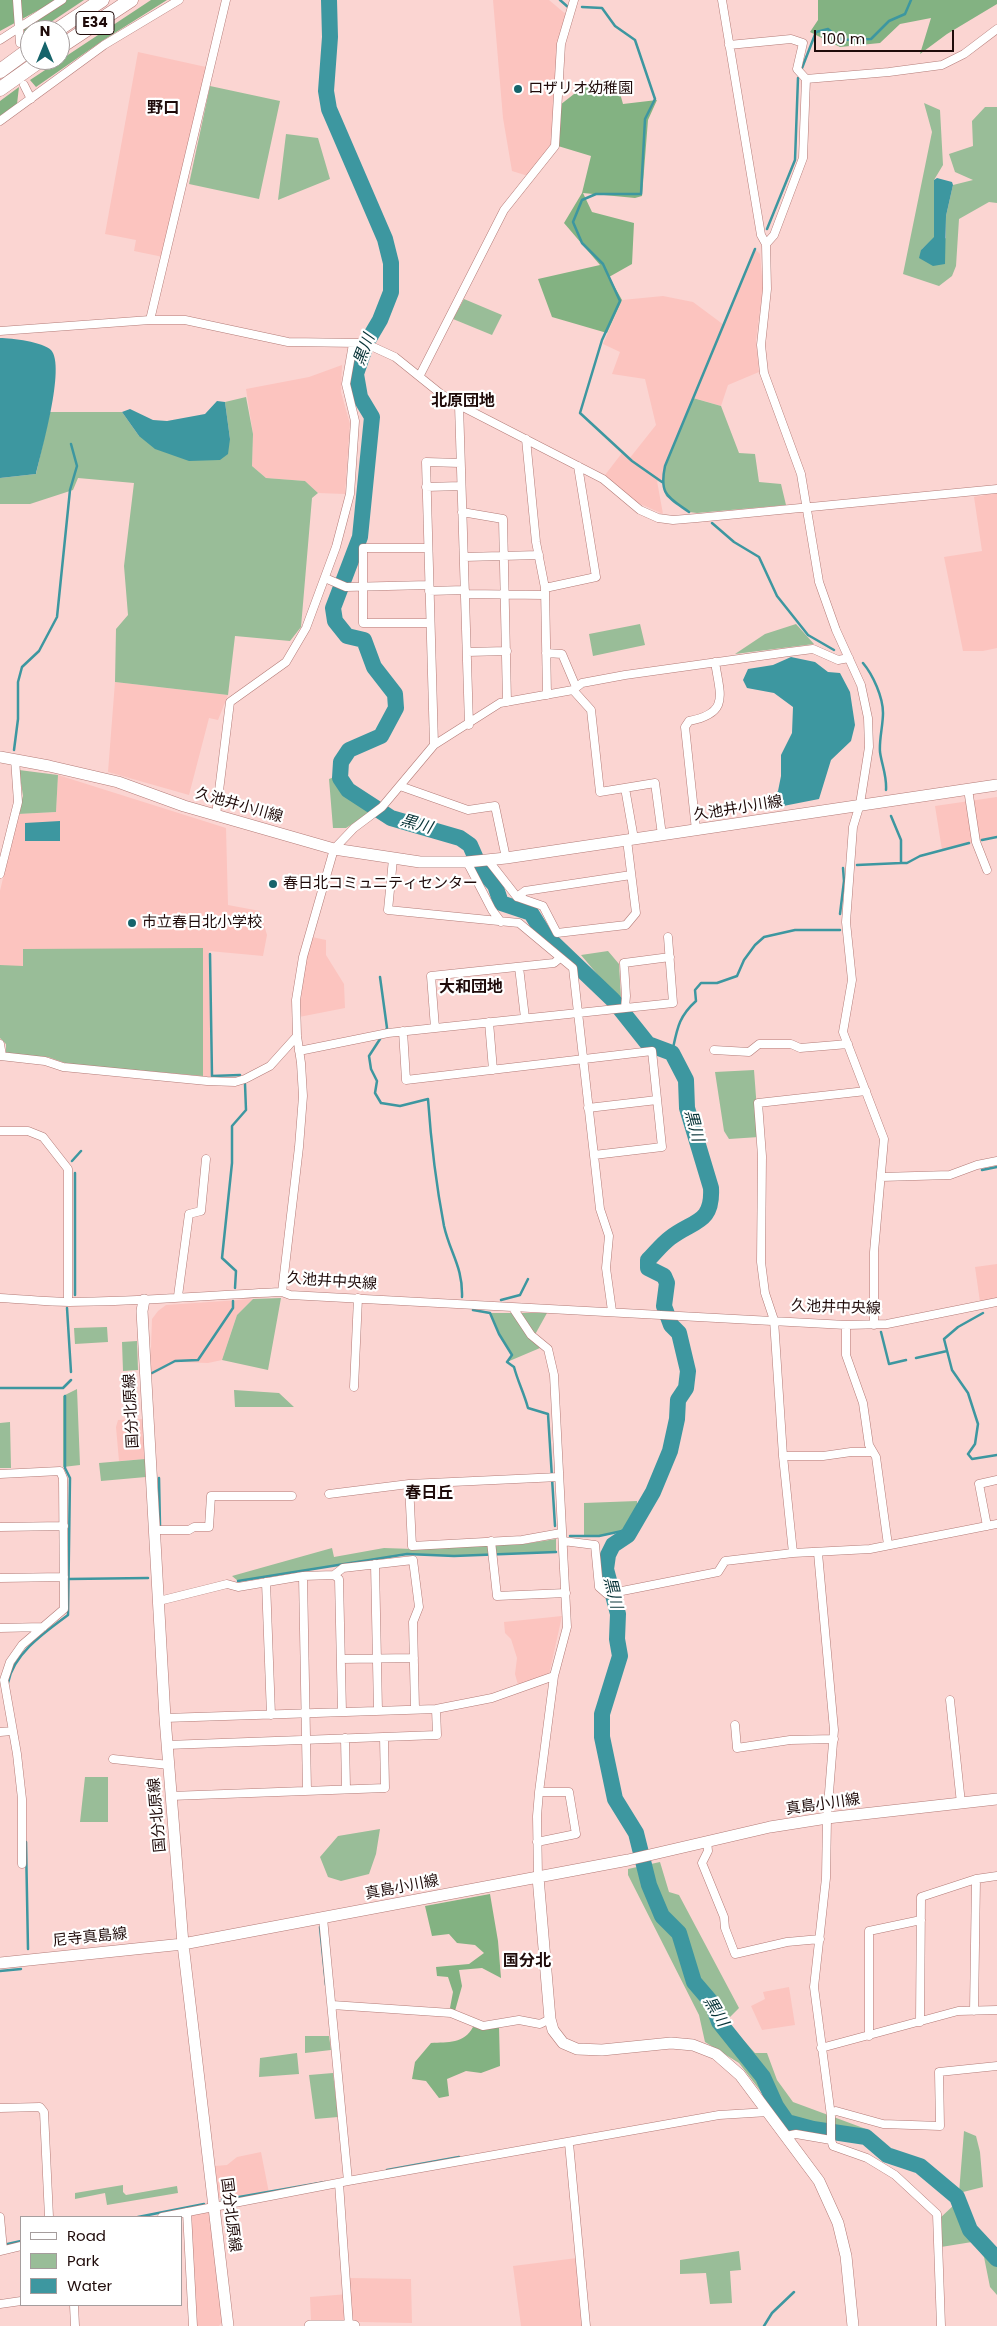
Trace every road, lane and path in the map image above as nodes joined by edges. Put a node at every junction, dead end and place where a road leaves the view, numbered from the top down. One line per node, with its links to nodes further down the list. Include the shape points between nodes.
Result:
1 (17, 0): 10 (street)
2 (62, 0): 10 (street)
3 (102, 0): 9 (highway, E34)
4 (131, 0): 14 (highway, E34)
5 (179, 0): 22 (street, via 104,45)
6 (226, 0): 25 (street)
7 (574, 0): 28 (street, via 561,44 555,146 504,210)
8 (722, 0): 15 (street)
9 (70, 21)
10 (19, 29): 12 (street); 13 (street)
11 (997, 29): 19 (street, via 964,54 942,65)
12 (20, 32)
13 (0, 40)
14 (70, 40)
15 (730, 45): 19 (street, via 791,39 803,43 798,69); 24 (street, via 761,235)
16 (20, 51): 17 (highway)
17 (0, 70)
18 (27, 70): 21 (highway)
19 (806, 79): 24 (street, via 804,158 774,235)
20 (24, 86): 22 (street)
21 (0, 89)
22 (31, 99): 23 (street)
23 (0, 121)
24 (766, 244): 36 (street, via 767,289 761,345 764,373 801,474)
25 (150, 320): 26 (street); 27 (street, via 185,320 288,342)
26 (0, 331)
27 (356, 343): 28 (street, via 396,357); 42 (street, via 346,384 355,421 350,494)
28 (420, 375): 29 (street)
29 (459, 405): 30 (street); 31 (street)
30 (526, 439): 32 (street); 39 (street)
31 (460, 463): 33 (street); 34 (street, via 426,462)
32 (578, 466): 36 (street, via 603,479 640,510 658,518 673,520); 46 (street, via 596,577)
33 (461, 486): 34 (street); 37 (street)
34 (426, 487): 38 (street)
35 (997, 489): 36 (street)
36 (807, 508): 52 (street, via 819,582)
37 (462, 512): 40 (street, via 503,520); 41 (street)
38 (428, 548): 43 (street, via 363,548); 44 (street)
39 (539, 555): 40 (street); 46 (street)
40 (504, 556): 41 (street); 47 (street)
41 (464, 557): 45 (street)
42 (325, 578): 43 (street, via 346,588); 66 (street, via 306,628 286,662 230,702)
43 (363, 586): 44 (street); 48 (street, via 363,623)
44 (429, 588): 45 (street); 48 (street)
45 (465, 592): 47 (street); 50 (street)
46 (545, 592): 47 (street); 51 (street)
47 (505, 594): 49 (street)
48 (430, 623): 58 (street)
49 (507, 651): 50 (street); 56 (street)
50 (467, 652): 57 (street)
51 (546, 654): 54 (street, via 562,654); 55 (street)
52 (850, 658): 53 (street, via 838,660 813,649); 65 (street, via 862,685 868,718 869,747)
53 (715, 662): 54 (street, via 582,683); 67 (street, via 718,707 709,716 689,721 685,727)
54 (574, 689): 55 (street); 63 (street, via 591,710 600,792)
55 (547, 695): 56 (street)
56 (507, 702): 57 (street, via 500,703)
57 (469, 725): 58 (street)
58 (434, 745): 62 (street)
59 (0, 757): 60 (street, 久池井小川線)
60 (15, 759): 66 (street, 久池井小川線, via 118,782); 75 (street, via 18,802)
61 (997, 785): 64 (street, 久池井小川線)
62 (400, 786): 70 (street, via 382,807 354,828); 71 (street, via 468,810 494,806)
63 (626, 788): 68 (street, via 655,783); 69 (street)
64 (968, 789): 65 (street, 久池井小川線); 74 (street, via 976,842)
65 (860, 804): 67 (street, 久池井小川線); 91 (street, via 853,827 846,922 852,980 844,1032)
66 (216, 815): 70 (street, 久池井小川線)
67 (696, 830): 68 (street, 久池井小川線)
68 (662, 835): 69 (street, 久池井小川線)
69 (630, 840): 71 (street, 久池井小川線); 76 (street)
70 (334, 849): 72 (street, 久池井小川線); 89 (street, via 302,957 296,1000)
71 (506, 858): 73 (street, 久池井小川線)
72 (393, 859): 73 (street, 久池井小川線); 78 (street, via 388,910)
73 (478, 861): 77 (street); 78 (street, via 492,910)
74 (987, 870)
75 (0, 874)
76 (631, 875): 77 (street, via 525,891); 77 (street, via 636,913 626,925 557,933 543,906)
77 (517, 897)
78 (502, 922): 81 (street, via 519,923)
79 (668, 937): 80 (street)
80 (670, 957): 83 (street, via 624,963); 83 (street, via 673,1003)
81 (560, 958): 82 (street, via 554,963); 84 (street, via 573,968)
82 (519, 967): 85 (street); 87 (street, via 431,976)
83 (627, 1006): 84 (street)
84 (577, 1014): 85 (street); 95 (street)
85 (525, 1018): 86 (street)
86 (489, 1022): 87 (street); 96 (street)
87 (435, 1028): 88 (street)
88 (403, 1031): 93 (street); 96 (street, via 406,1080)
89 (297, 1036): 93 (street); 94 (street, via 270,1066 236,1082 63,1067 45,1060)
90 (0, 1044): 94 (street)
91 (848, 1044): 92 (street, via 800,1048 791,1044 759,1044 749,1052); 97 (street)
92 (714, 1050)
93 (299, 1051): 105 (street, via 300,1132)
94 (1, 1056)
95 (583, 1059): 96 (street); 98 (street, via 652,1052); 99 (street)
96 (492, 1070)
97 (866, 1091): 104 (street, via 884,1139); 114 (street, via 758,1103 762,1156 761,1262 765,1293)
98 (657, 1100): 99 (street); 101 (street, via 662,1147)
99 (588, 1108): 101 (street)
100 (0, 1131): 110 (street, via 28,1131 43,1137 68,1170)
101 (594, 1155): 113 (street, via 600,1209 609,1236 606,1268)
102 (206, 1159): 106 (street, via 201,1211 189,1214)
103 (997, 1161): 104 (street, via 977,1164 950,1175)
104 (881, 1177): 116 (street, via 874,1252)
105 (282, 1292): 106 (street, 久池井中央線); 108 (street, 久池井中央線)
106 (178, 1296): 109 (street, 久池井中央線)
107 (0, 1298): 110 (street, 久池井中央線)
108 (358, 1298): 112 (street, 久池井中央線); 117 (street)
109 (144, 1300): 110 (street, 久池井中央線); 130 (street, 国分北原線)
110 (68, 1302)
111 (997, 1302): 116 (street, 久池井中央線)
112 (512, 1308): 113 (street, 久池井中央線); 121 (street, via 531,1335 548,1349 554,1375)
113 (612, 1311): 114 (street, 久池井中央線)
114 (774, 1320): 115 (street, 久池井中央線); 119 (street)
115 (846, 1325): 116 (street, 久池井中央線); 118 (street, via 846,1355 862,1403)
116 (874, 1325)
117 (354, 1387)
118 (873, 1452): 119 (street); 133 (street)
119 (783, 1456): 134 (street)
120 (0, 1474): 127 (street, via 60,1471)
121 (559, 1477): 123 (street); 131 (street)
122 (997, 1480): 128 (street, via 979,1484)
123 (408, 1484): 124 (street); 132 (street, via 412,1546)
124 (329, 1494)
125 (292, 1496): 130 (street, via 210,1496 210,1527)
126 (997, 1524): 128 (street)
127 (64, 1526): 129 (street); 138 (street)
128 (987, 1526): 133 (street)
129 (0, 1527)
130 (154, 1530): 143 (street, 国分北原線)
131 (562, 1537): 132 (street); 134 (street, via 595,1545 599,1587 606,1594 718,1572 724,1561); 142 (street)
132 (491, 1541): 142 (street, via 497,1596)
133 (888, 1545): 135 (street)
134 (793, 1553): 135 (street)
135 (818, 1553): 164 (street)
136 (374, 1564): 137 (street, via 343,1568); 146 (street, via 413,1560 419,1607 413,1622); 148 (street)
137 (334, 1574): 139 (street); 147 (street, via 339,1579)
138 (64, 1576): 140 (street); 144 (street, via 64,1609)
139 (303, 1576): 141 (street); 156 (street)
140 (0, 1578)
141 (266, 1582): 143 (street, via 238,1587 227,1584); 157 (street)
142 (566, 1593): 149 (street, via 567,1627)
143 (159, 1601): 158 (street, 国分北原線)
144 (43, 1627): 145 (street); 150 (street, via 22,1645)
145 (0, 1628)
146 (414, 1658): 148 (street); 152 (street)
147 (341, 1659): 148 (street); 155 (street)
148 (377, 1659): 154 (street)
149 (554, 1676): 153 (street, via 492,1698); 171 (street)
150 (2, 1680): 160 (street)
151 (950, 1700): 174 (street)
152 (415, 1709): 153 (street); 154 (street)
153 (436, 1709): 162 (street, via 437,1735)
154 (378, 1711): 155 (street)
155 (342, 1712): 156 (street)
156 (306, 1714): 157 (street); 165 (street)
157 (271, 1715): 158 (street)
158 (165, 1718): 166 (street, 国分北原線)
159 (735, 1725): 164 (street, via 738,1748 790,1740)
160 (12, 1731): 161 (street); 178 (street, via 22,1799)
161 (0, 1732)
162 (384, 1737): 163 (street); 169 (street, via 385,1788)
163 (345, 1738): 165 (street); 169 (street)
164 (834, 1739): 175 (street)
165 (306, 1740): 166 (street); 170 (street)
166 (167, 1744): 168 (street, 国分北原線)
167 (113, 1759): 168 (street)
168 (169, 1765): 172 (street, 国分北原線)
169 (346, 1790): 170 (street)
170 (308, 1791): 172 (street)
171 (538, 1792): 177 (street); 177 (street, via 569,1792 576,1834)
172 (171, 1796): 185 (street, 国分北原線)
173 (997, 1799): 174 (street, 真島小川線)
174 (960, 1803): 175 (street, 真島小川線)
175 (827, 1818): 176 (street, 真島小川線); 184 (street)
176 (707, 1841): 180 (street, 真島小川線); 184 (street, via 708,1851 702,1863 735,1954 787,1942)
177 (537, 1842): 180 (street)
178 (22, 1864)
179 (997, 1876): 181 (street)
180 (538, 1877): 182 (street, 真島小川線); 190 (street)
181 (976, 1880): 183 (street, via 921,1897); 189 (street)
182 (323, 1918): 185 (street, 真島小川線); 187 (street)
183 (921, 1920): 191 (street); 192 (street, via 868,1931)
184 (820, 1939): 193 (street, via 814,1987)
185 (182, 1944): 186 (street, 尼寺真島線); 203 (street, 国分北原線)
186 (0, 1963)
187 (332, 2005): 190 (street, via 451,2014 483,2026 519,2020 540,2024); 201 (street)
188 (997, 2010): 189 (street)
189 (974, 2011): 191 (street)
190 (550, 2019): 196 (street, via 553,2030 563,2043 577,2050 671,2043 693,2045 716,2054 740,2075)
191 (920, 2022): 192 (street)
192 (868, 2036): 193 (street)
193 (822, 2048): 197 (street)
194 (997, 2066): 197 (street, via 939,2072 940,2126 883,2124 836,2111)
195 (0, 2108): 205 (street, via 40,2107 44,2112)
196 (768, 2112): 198 (street); 200 (street, via 719,2115)
197 (831, 2114): 199 (street)
198 (786, 2136): 199 (street, via 796,2134); 220 (street, via 819,2181 838,2223 846,2256)
199 (830, 2140): 221 (street, via 833,2146 867,2158 895,2175 937,2214)
200 (569, 2143): 201 (street); 219 (street)
201 (348, 2178): 202 (street)
202 (339, 2183): 203 (street); 217 (street)
203 (214, 2208): 204 (street); 215 (street, 国分北原線)
204 (187, 2212): 206 (street); 214 (street)
205 (49, 2216)
206 (167, 2216)
207 (0, 2217): 209 (street)
208 (20, 2246): 209 (street)
209 (1, 2250)
210 (20, 2300): 211 (street)
211 (0, 2304)
212 (74, 2306): 213 (street)
213 (75, 2326)
214 (192, 2326)
215 (228, 2326)
216 (310, 2326): 217 (street)
217 (349, 2326): 218 (street)
218 (354, 2326)
219 (586, 2326)
220 (853, 2326)
221 (941, 2326)

